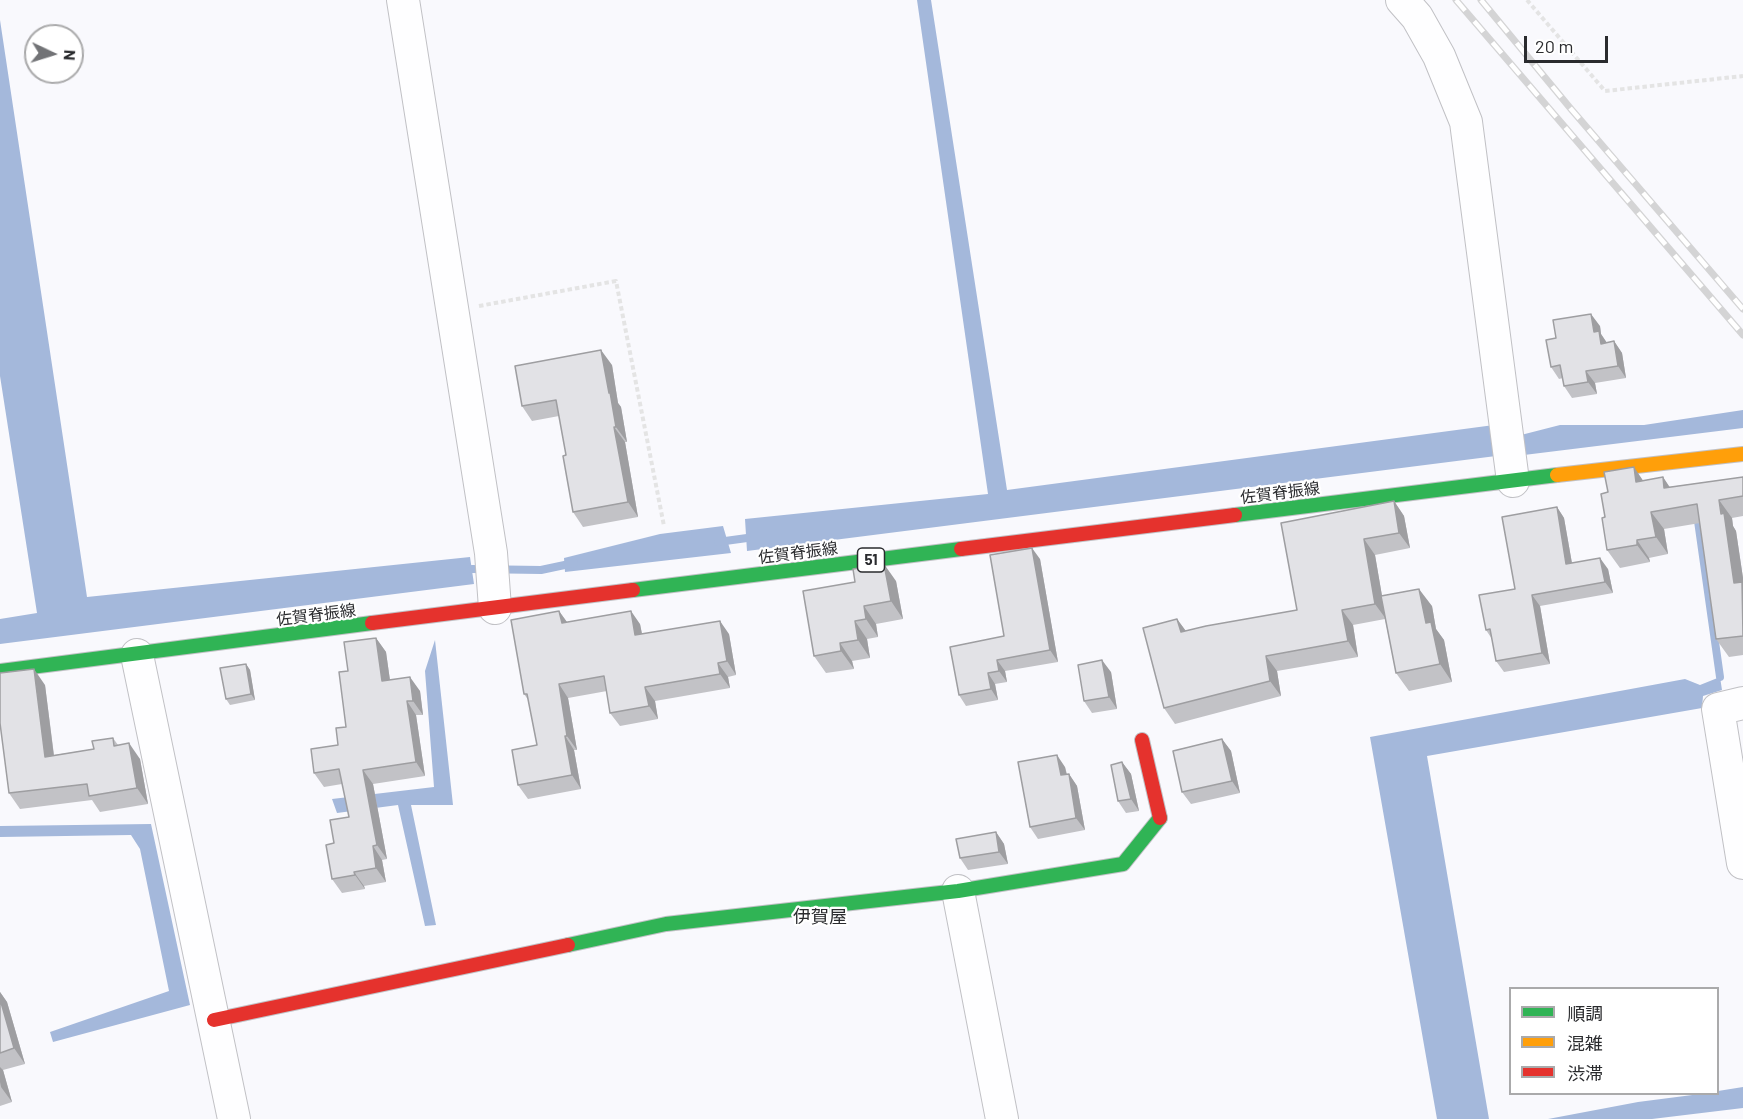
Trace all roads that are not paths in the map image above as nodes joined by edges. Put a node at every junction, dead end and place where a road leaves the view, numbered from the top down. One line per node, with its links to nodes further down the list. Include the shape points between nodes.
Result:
1 (403, 0): 5 (street, via 491,553)
2 (1402, 0): 4 (street, via 1440,56 1466,122)
3 (1743, 454): 4 (main road, 佐賀脊振線 / 51)
4 (1513, 481): 5 (main road, 佐賀脊振線 / 51)
5 (494, 599): 6 (main road, 佐賀脊振線 / 51)
6 (137, 655): 7 (main road, 佐賀脊振線 / 51); 12 (street)
7 (0, 671)
8 (1743, 703): 10 (street, via 1718,709)
9 (1142, 740): 11 (main road, via 1160,818 1123,864)
10 (1743, 863)
11 (958, 891): 12 (main road, via 666,924); 14 (street)
12 (214, 1020): 13 (street)
13 (234, 1119)
14 (1002, 1119)

